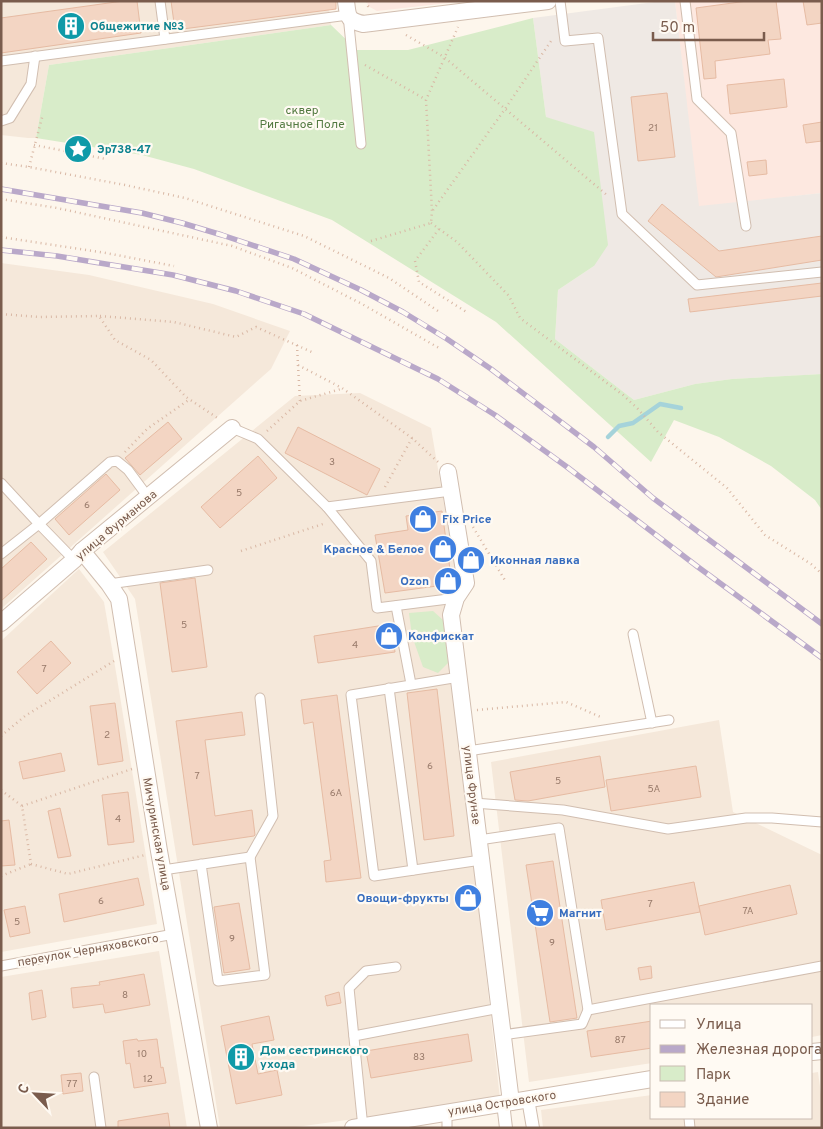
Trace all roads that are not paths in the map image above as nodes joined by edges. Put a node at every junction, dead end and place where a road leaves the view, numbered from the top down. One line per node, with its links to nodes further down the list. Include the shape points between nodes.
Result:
1 (160, 1): 6 (lane)
2 (548, 1): 5 (street, via 363,24 354,22)
3 (560, 1): 12 (lane, via 565,41 598,38 622,214 697,285)
4 (685, 1): 11 (lane, via 697,99 731,133)
5 (347, 8): 6 (lane); 10 (lane)
6 (165, 39): 7 (lane)
7 (35, 56): 8 (lane); 9 (lane, via 31,84 10,118)
8 (1, 61)
9 (1, 121)
10 (362, 144)
11 (746, 226)
12 (822, 272)
13 (232, 428): 17 (street, улица Фурманова); 18 (lane, via 258,439)
14 (448, 472): 16 (street, улица Фрунзе)
15 (1, 483): 19 (lane)
16 (451, 491): 18 (lane); 24 (street, улица Фрунзе, via 466,583)
17 (148, 497): 19 (lane, via 128,470 117,461 110,462); 21 (street, улица Фурманова)
18 (327, 508): 25 (lane, via 371,561 377,608)
19 (38, 524): 20 (lane); 21 (lane)
20 (1, 554)
21 (78, 556): 23 (street, Мичуринская улица); 26 (street, улица Фурманова)
22 (208, 570): 23 (lane)
23 (109, 584): 41 (street, Мичуринская улица, via 118,599)
24 (456, 598): 25 (lane); 28 (street, улица Фрунзе, via 451,615)
25 (396, 606): 29 (lane)
26 (1, 623)
27 (633, 634): 33 (lane)
28 (459, 677): 29 (lane); 34 (street, улица Фрунзе)
29 (411, 684): 30 (lane)
30 (389, 688): 42 (lane); 42 (lane, via 351,695 374,876)
31 (260, 698): 38 (lane, via 273,816)
32 (669, 720): 33 (lane)
33 (652, 723): 34 (lane)
34 (468, 751): 35 (street, улица Фрунзе)
35 (474, 803): 36 (lane, via 563,810 668,829 746,818); 37 (street, улица Фрунзе)
36 (822, 822)
37 (479, 840): 39 (street, улица Фрунзе); 48 (lane, via 559,828)
38 (250, 856): 40 (lane); 40 (lane, via 265,975 218,981)
39 (481, 860): 42 (lane); 47 (street, улица Фрунзе)
40 (201, 864): 41 (lane)
41 (163, 870): 43 (street, Мичуринская улица)
42 (413, 870)
43 (174, 934): 44 (lane, переулок Черняховского); 58 (street, Мичуринская улица)
44 (1, 966)
45 (822, 966): 48 (lane)
46 (396, 967): 50 (lane, via 366,972 349,988)
47 (500, 1008): 49 (street, улица Фрунзе); 50 (lane)
48 (588, 1010): 49 (lane, via 582,1024)
49 (502, 1035): 54 (street, улица Фрунзе)
50 (354, 1036): 56 (lane)
51 (94, 1077): 57 (lane)
52 (650, 1079): 53 (street, улица Островского)
53 (528, 1099): 54 (street, улица Островского); 60 (street)
54 (507, 1103): 55 (street, улица Островского); 59 (street, улица Фрунзе)
55 (447, 1120): 56 (street, улица Островского)
56 (359, 1127)
57 (101, 1128)
58 (209, 1128)
59 (506, 1128)
60 (532, 1128)

